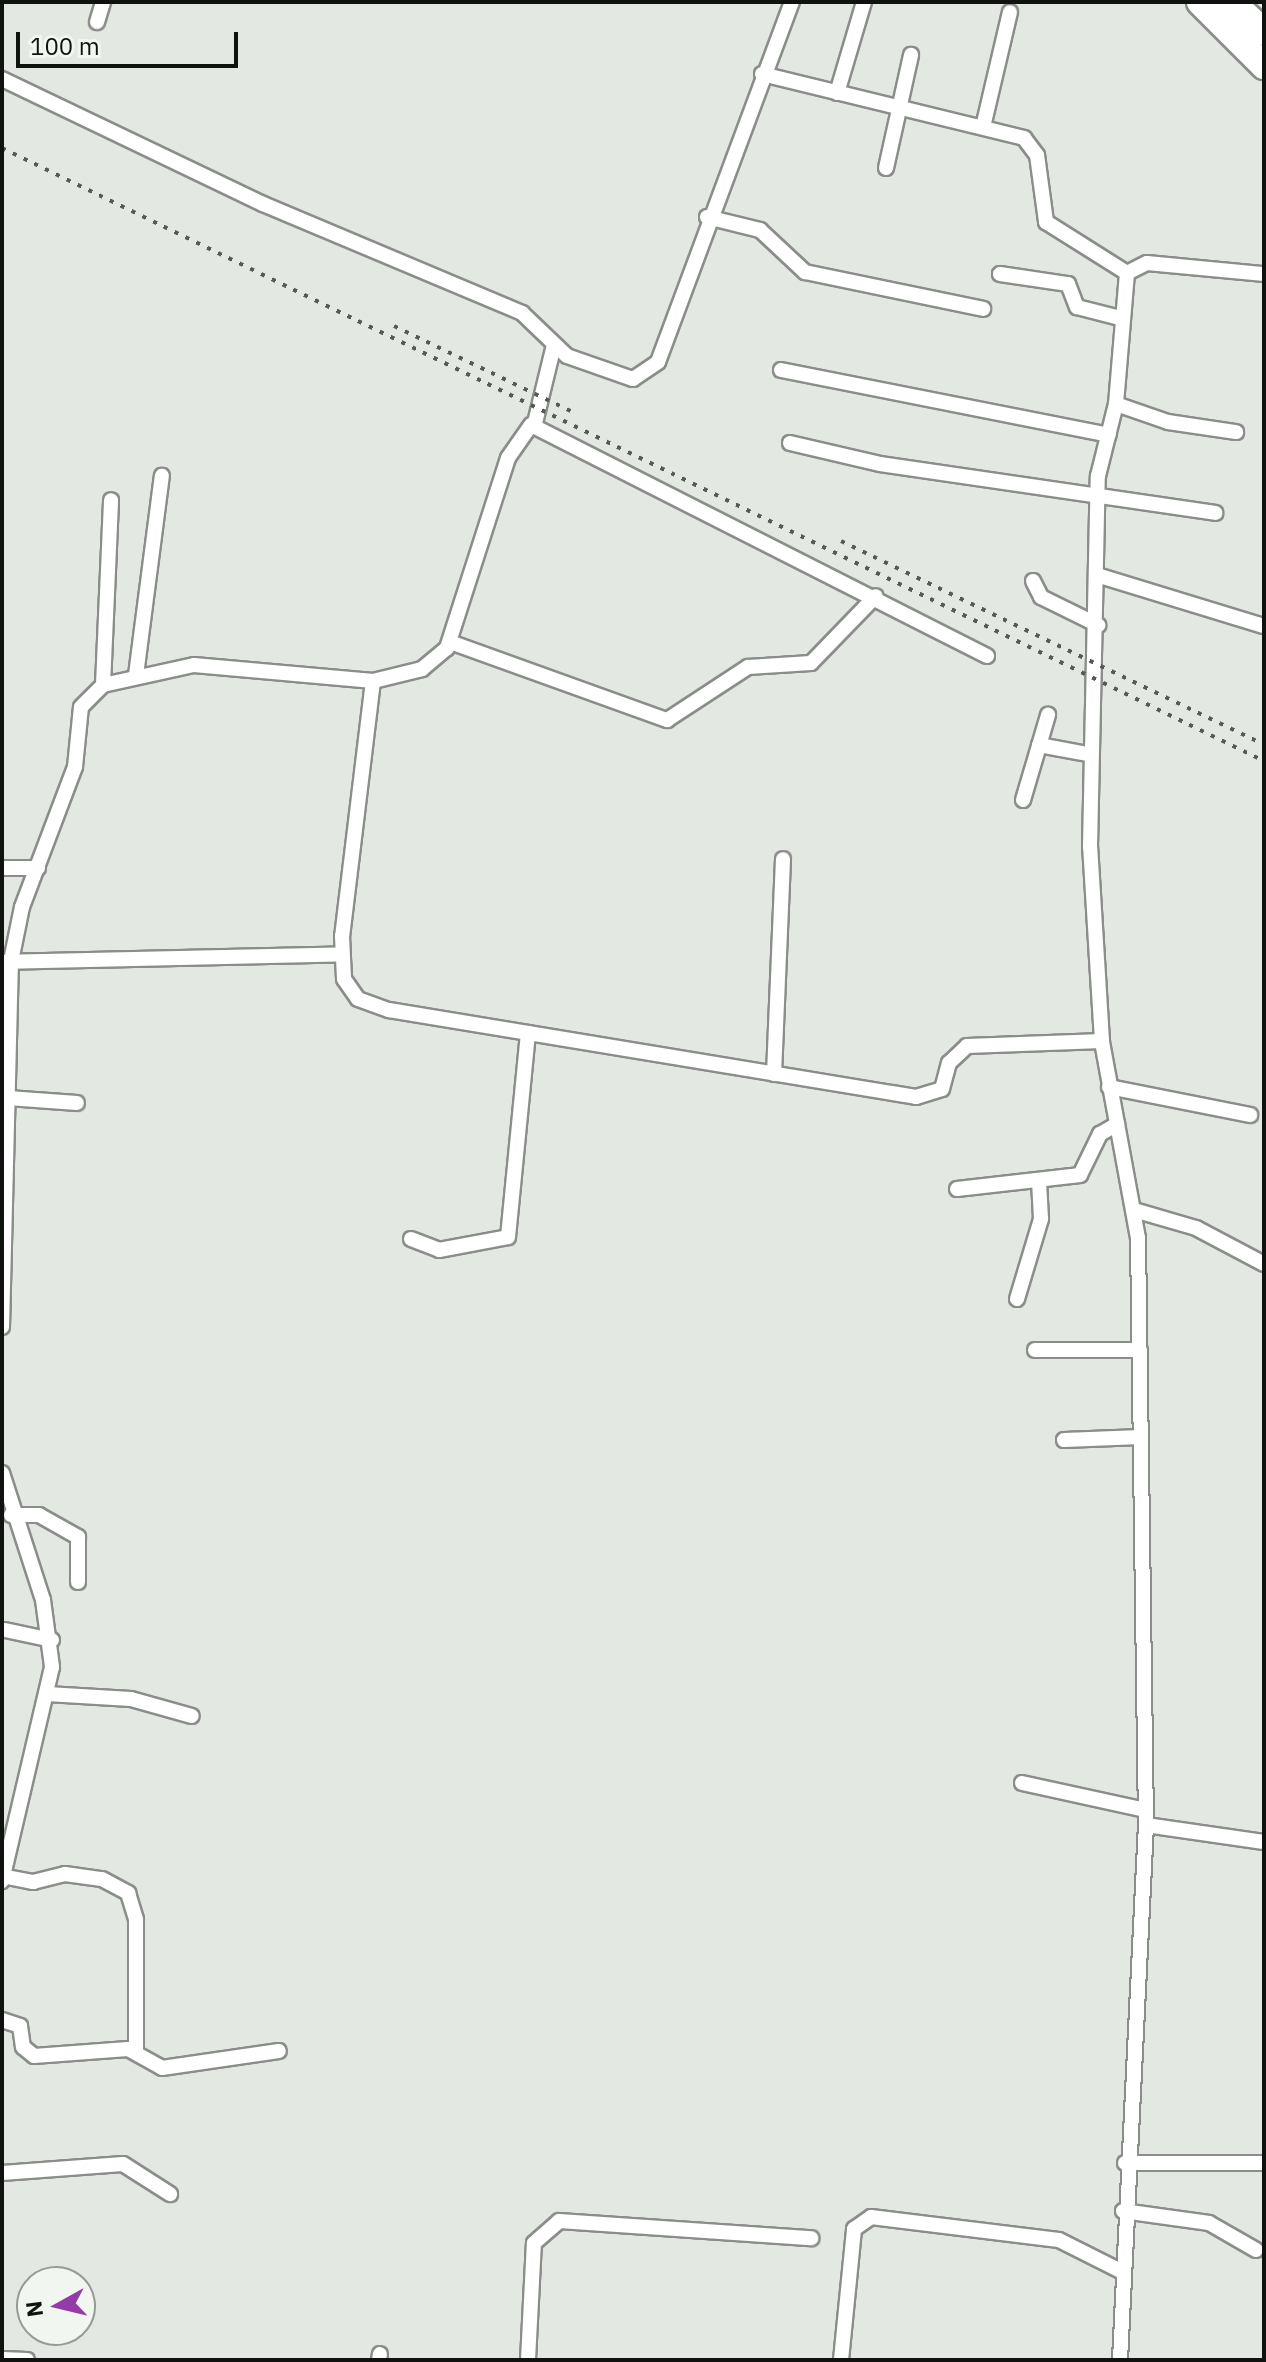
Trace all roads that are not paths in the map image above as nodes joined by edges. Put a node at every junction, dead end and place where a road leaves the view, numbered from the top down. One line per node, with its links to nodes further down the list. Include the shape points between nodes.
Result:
1 (103, 2): 7 (street)
2 (792, 2): 11 (street)
3 (864, 2): 13 (street)
4 (1200, 2): 10 (highway)
5 (1232, 2): 8 (highway)
6 (1010, 12): 15 (street)
7 (97, 22)
8 (1264, 32)
9 (911, 55): 14 (street)
10 (1264, 66)
11 (762, 74): 13 (street); 17 (street)
12 (2, 79): 23 (street, via 263,204 522,313)
13 (837, 93): 14 (street)
14 (898, 108): 15 (street); 16 (street)
15 (983, 127): 18 (street, via 1033,145 1046,222)
16 (886, 168)
17 (707, 217): 21 (street, via 760,230 805,272); 23 (street, via 648,375 619,377)
18 (1127, 273): 20 (street, via 1147,263); 22 (street)
19 (1000, 274): 22 (street, via 1068,284 1077,307)
20 (1264, 274)
21 (983, 309)
22 (1120, 318): 25 (street)
23 (554, 345): 26 (street)
24 (781, 370): 28 (street)
25 (1116, 404): 27 (street); 28 (street)
26 (535, 423): 36 (street); 39 (street, via 508,458)
27 (1236, 432)
28 (1109, 435): 31 (street)
29 (790, 443): 31 (street)
30 (162, 476): 41 (street)
31 (1099, 495): 33 (street); 34 (street)
32 (111, 500): 43 (street)
33 (1215, 513)
34 (1100, 576): 37 (street); 38 (street)
35 (1033, 581): 37 (street, via 1048,602)
36 (876, 596): 39 (street, via 811,663 748,667 667,720); 40 (street)
37 (1098, 625): 46 (street)
38 (1264, 626)
39 (450, 642): 42 (street, via 422,669)
40 (987, 656)
41 (136, 675): 42 (street, via 219,666); 43 (street)
42 (373, 681): 51 (street)
43 (103, 685): 50 (street, via 81,707 75,767)
44 (1048, 715): 45 (street)
45 (1039, 745): 46 (street); 47 (street)
46 (1088, 754): 54 (street)
47 (1023, 800)
48 (783, 859): 55 (street)
49 (2, 868): 50 (street)
50 (38, 868): 52 (street)
51 (342, 954): 52 (street); 53 (street, via 344,979 358,999)
52 (6, 961): 57 (street)
53 (528, 1033): 55 (street); 65 (street, via 508,1237 439,1250)
54 (1102, 1041): 55 (street, via 967,1046 932,1096); 56 (street)
55 (774, 1074)
56 (1109, 1087): 59 (street); 60 (street)
57 (8, 1098): 58 (street); 61 (street)
58 (77, 1103)
59 (1250, 1115)
60 (1117, 1124): 62 (street, via 1100,1134 1080,1175); 64 (street)
61 (4, 1131): 66 (street)
62 (1039, 1181): 63 (street); 68 (street, via 1041,1219)
63 (957, 1189)
64 (1134, 1210): 67 (street, via 1196,1228); 71 (street)
65 (411, 1239)
66 (3, 1244): 69 (street)
67 (1264, 1264)
68 (1017, 1299)
69 (2, 1327)
70 (1035, 1350): 71 (street)
71 (1140, 1350): 72 (street)
72 (1141, 1437): 73 (street); 82 (street)
73 (1064, 1440)
74 (2, 1473): 75 (street)
75 (11, 1515): 76 (street, via 39,1515 78,1537); 78 (street)
76 (78, 1582)
77 (5, 1630): 78 (street)
78 (52, 1640): 79 (street)
79 (47, 1694): 80 (street, via 131,1699); 85 (street, via 34,1723)
80 (192, 1716)
81 (1022, 1783): 82 (street)
82 (1146, 1810): 83 (street)
83 (1146, 1825): 84 (street); 89 (street)
84 (1264, 1842)
85 (2, 1878): 87 (street, via 33,1882 65,1874 102,1879 128,1893 136,1920)
86 (2, 2020): 87 (street, via 20,2026 23,2047 34,2056)
87 (136, 2051): 88 (street, via 162,2068)
88 (279, 2051)
89 (1125, 2163): 90 (street); 93 (street)
90 (1264, 2163)
91 (2, 2173): 92 (street, via 123,2164)
92 (170, 2194)
93 (1123, 2211): 95 (street, via 1209,2223); 96 (street)
94 (811, 2238): 99 (street, via 559,2221 534,2243)
95 (1256, 2250)
96 (1121, 2271): 100 (street, via 1059,2240 871,2217 854,2229); 101 (street)
97 (2, 2359): 98 (street)
98 (27, 2360)
99 (528, 2360)
100 (841, 2360)
101 (1120, 2360)

